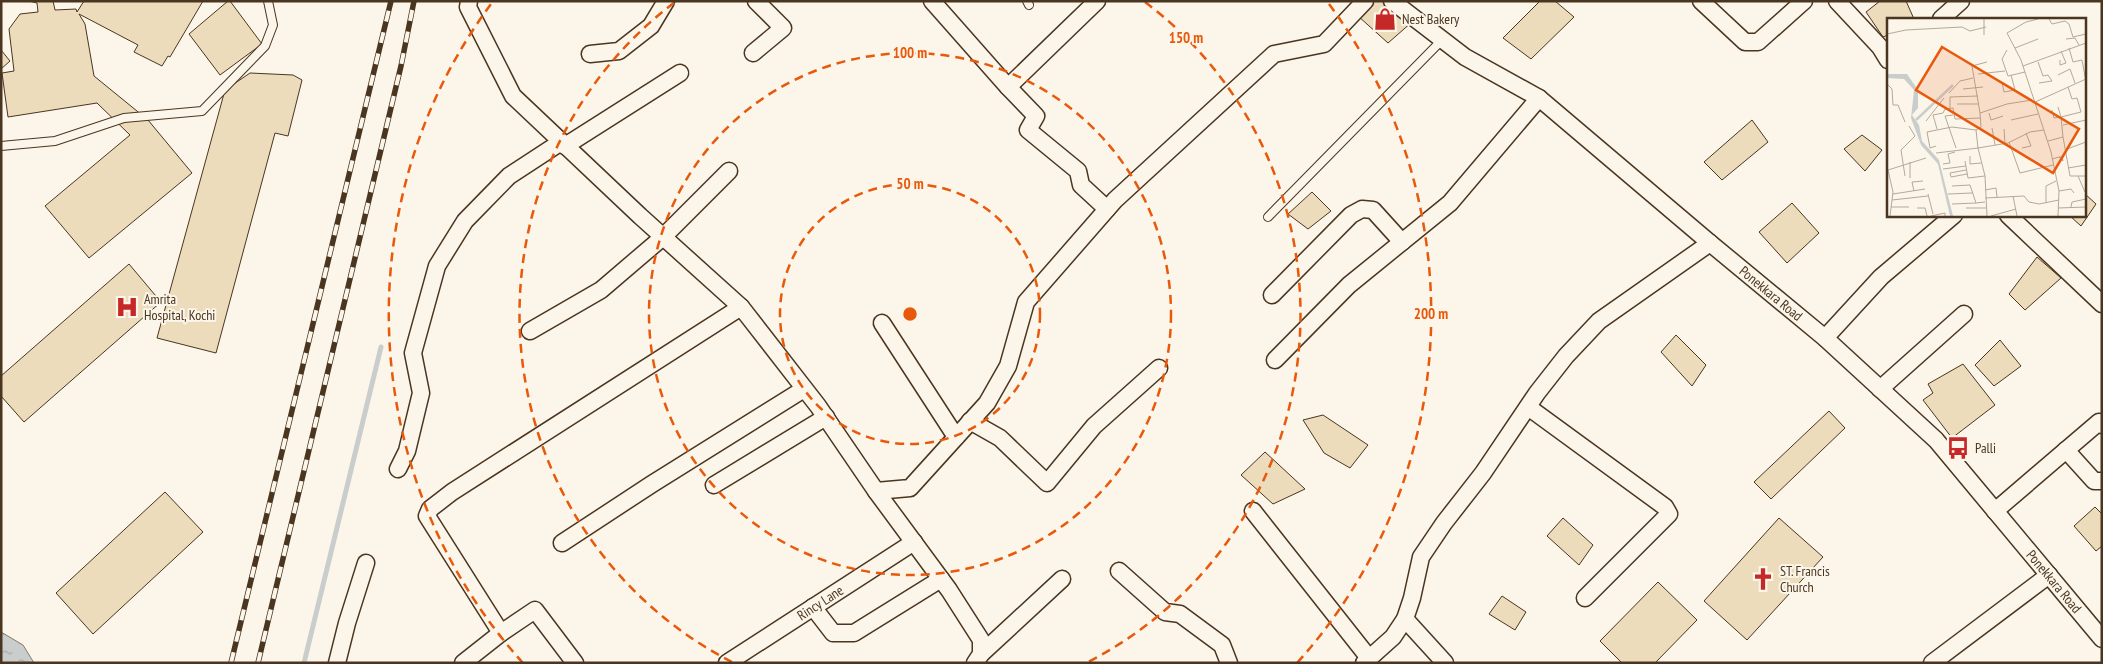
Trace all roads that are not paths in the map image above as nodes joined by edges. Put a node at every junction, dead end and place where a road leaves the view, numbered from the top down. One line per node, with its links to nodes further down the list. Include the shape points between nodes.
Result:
1 (268, 1): 22 (lane, via 273,25 265,46 202,111 124,118 55,141)
2 (469, 1): 21 (street, via 468,7 513,96)
3 (666, 1): 15 (street, via 651,26 619,51)
4 (756, 1): 16 (street, via 782,28)
5 (932, 1): 19 (street)
6 (1098, 1): 19 (street)
7 (1365, 1): 24 (street, via 1324,44 1274,54)
8 (1701, 1): 9 (street, via 1745,42 1758,42)
9 (1804, 1)
10 (1837, 1): 17 (street)
11 (1961, 1): 13 (street)
12 (1402, 4): 14 (street, Ponekkara Road)
13 (1943, 18)
14 (1443, 39): 20 (street, Ponekkara Road, via 1465,56); 27 (lane)
15 (590, 54)
16 (753, 54)
17 (1887, 58)
18 (680, 73): 21 (street)
19 (1008, 87): 24 (street, via 1036,116 1028,130 1078,170 1081,185)
20 (1539, 98): 29 (street, via 1450,203); 30 (street, Ponekkara Road)
21 (563, 144): 28 (street); 48 (street, via 509,176 465,221 437,266 413,353 421,393 407,451)
22 (1, 146)
23 (729, 171): 28 (street)
24 (1107, 209): 44 (street, via 1026,302 1008,366 987,403)
25 (1953, 216): 37 (street, via 1881,277)
26 (2009, 216): 32 (street)
27 (1268, 218)
28 (663, 237): 33 (street); 36 (street, via 601,290)
29 (1402, 242): 31 (street, via 1373,210 1362,209 1351,215); 38 (street, via 1349,285)
30 (1710, 243): 37 (street, Ponekkara Road); 42 (street, via 1599,321 1566,356)
31 (1272, 295)
32 (2101, 301)
33 (741, 307): 40 (street); 64 (street, via 430,509 427,516)
34 (1964, 314): 41 (street)
35 (882, 323): 46 (street)
36 (530, 331)
37 (1825, 338): 41 (street, Ponekkara Road)
38 (1274, 360)
39 (1159, 368): 44 (street, via 1094,426 1047,483 1000,438)
40 (804, 389): 43 (street); 55 (street)
41 (1880, 389): 53 (street, Ponekkara Road, via 1936,440)
42 (1528, 407): 61 (street, via 1666,507 1669,514); 63 (street, via 1421,557)
43 (826, 417): 50 (street); 51 (street)
44 (970, 422): 46 (street)
45 (2102, 425): 47 (street, via 2099,422)
46 (956, 437): 51 (street, via 910,488)
47 (2066, 450): 49 (street, via 2094,481); 53 (street)
48 (398, 469)
49 (2102, 481)
50 (714, 485)
51 (876, 491): 54 (street)
52 (1253, 511): 67 (street)
53 (1994, 511): 58 (street, Ponekkara Road)
54 (914, 542): 60 (street); 62 (street, Rincy Lane)
55 (562, 543)
56 (366, 563): 68 (street)
57 (1118, 571): 72 (street, via 1165,612 1180,614 1222,645)
58 (2049, 575): 65 (street, Ponekkara Road); 74 (street)
59 (1062, 579): 66 (street)
60 (941, 580): 62 (street, via 854,633 833,633); 66 (street, via 981,640)
61 (1585, 598)
62 (813, 607): 71 (street, Rincy Lane)
63 (1405, 618): 67 (street, via 1393,637); 73 (street)
64 (501, 633): 69 (street); 70 (street, via 535,610)
65 (2102, 639)
66 (978, 658)
67 (1367, 661)
68 (337, 663)
69 (463, 663)
70 (574, 663)
71 (727, 663)
72 (1228, 663)
73 (1445, 663)
74 (1932, 663)

